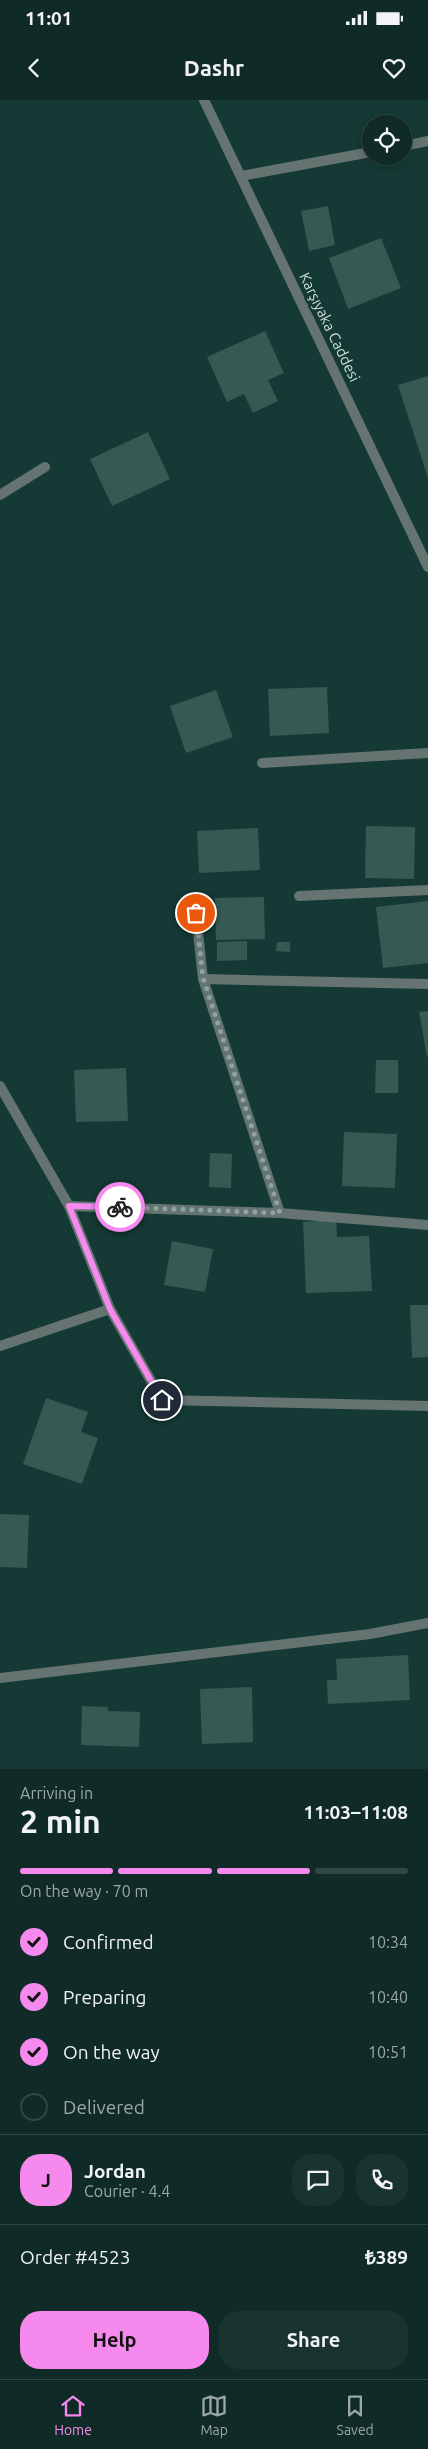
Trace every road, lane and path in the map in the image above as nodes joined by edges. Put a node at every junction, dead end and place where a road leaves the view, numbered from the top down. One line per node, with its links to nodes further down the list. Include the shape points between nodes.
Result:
1 (204, 100): 5 (street, Karşıyaka Caddesi)
2 (428, 141): 3 (street)
3 (412, 144)
4 (362, 154): 5 (street)
5 (241, 176): 8 (street, Karşıyaka Caddesi)
6 (44, 467): 7 (street)
7 (0, 495)
8 (428, 567)
9 (428, 753): 10 (street)
10 (262, 763)
11 (428, 890): 12 (street)
12 (299, 896)
13 (196, 913): 14 (street)
14 (203, 978): 15 (street); 18 (street)
15 (428, 984)
16 (0, 1086): 17 (street)
17 (69, 1206): 18 (street); 20 (street)
18 (280, 1213): 19 (street)
19 (428, 1225)
20 (110, 1309): 21 (street); 22 (street, via 162,1400)
21 (0, 1346)
22 (428, 1406)
23 (428, 1623): 24 (street, via 351,1636)
24 (0, 1678)

